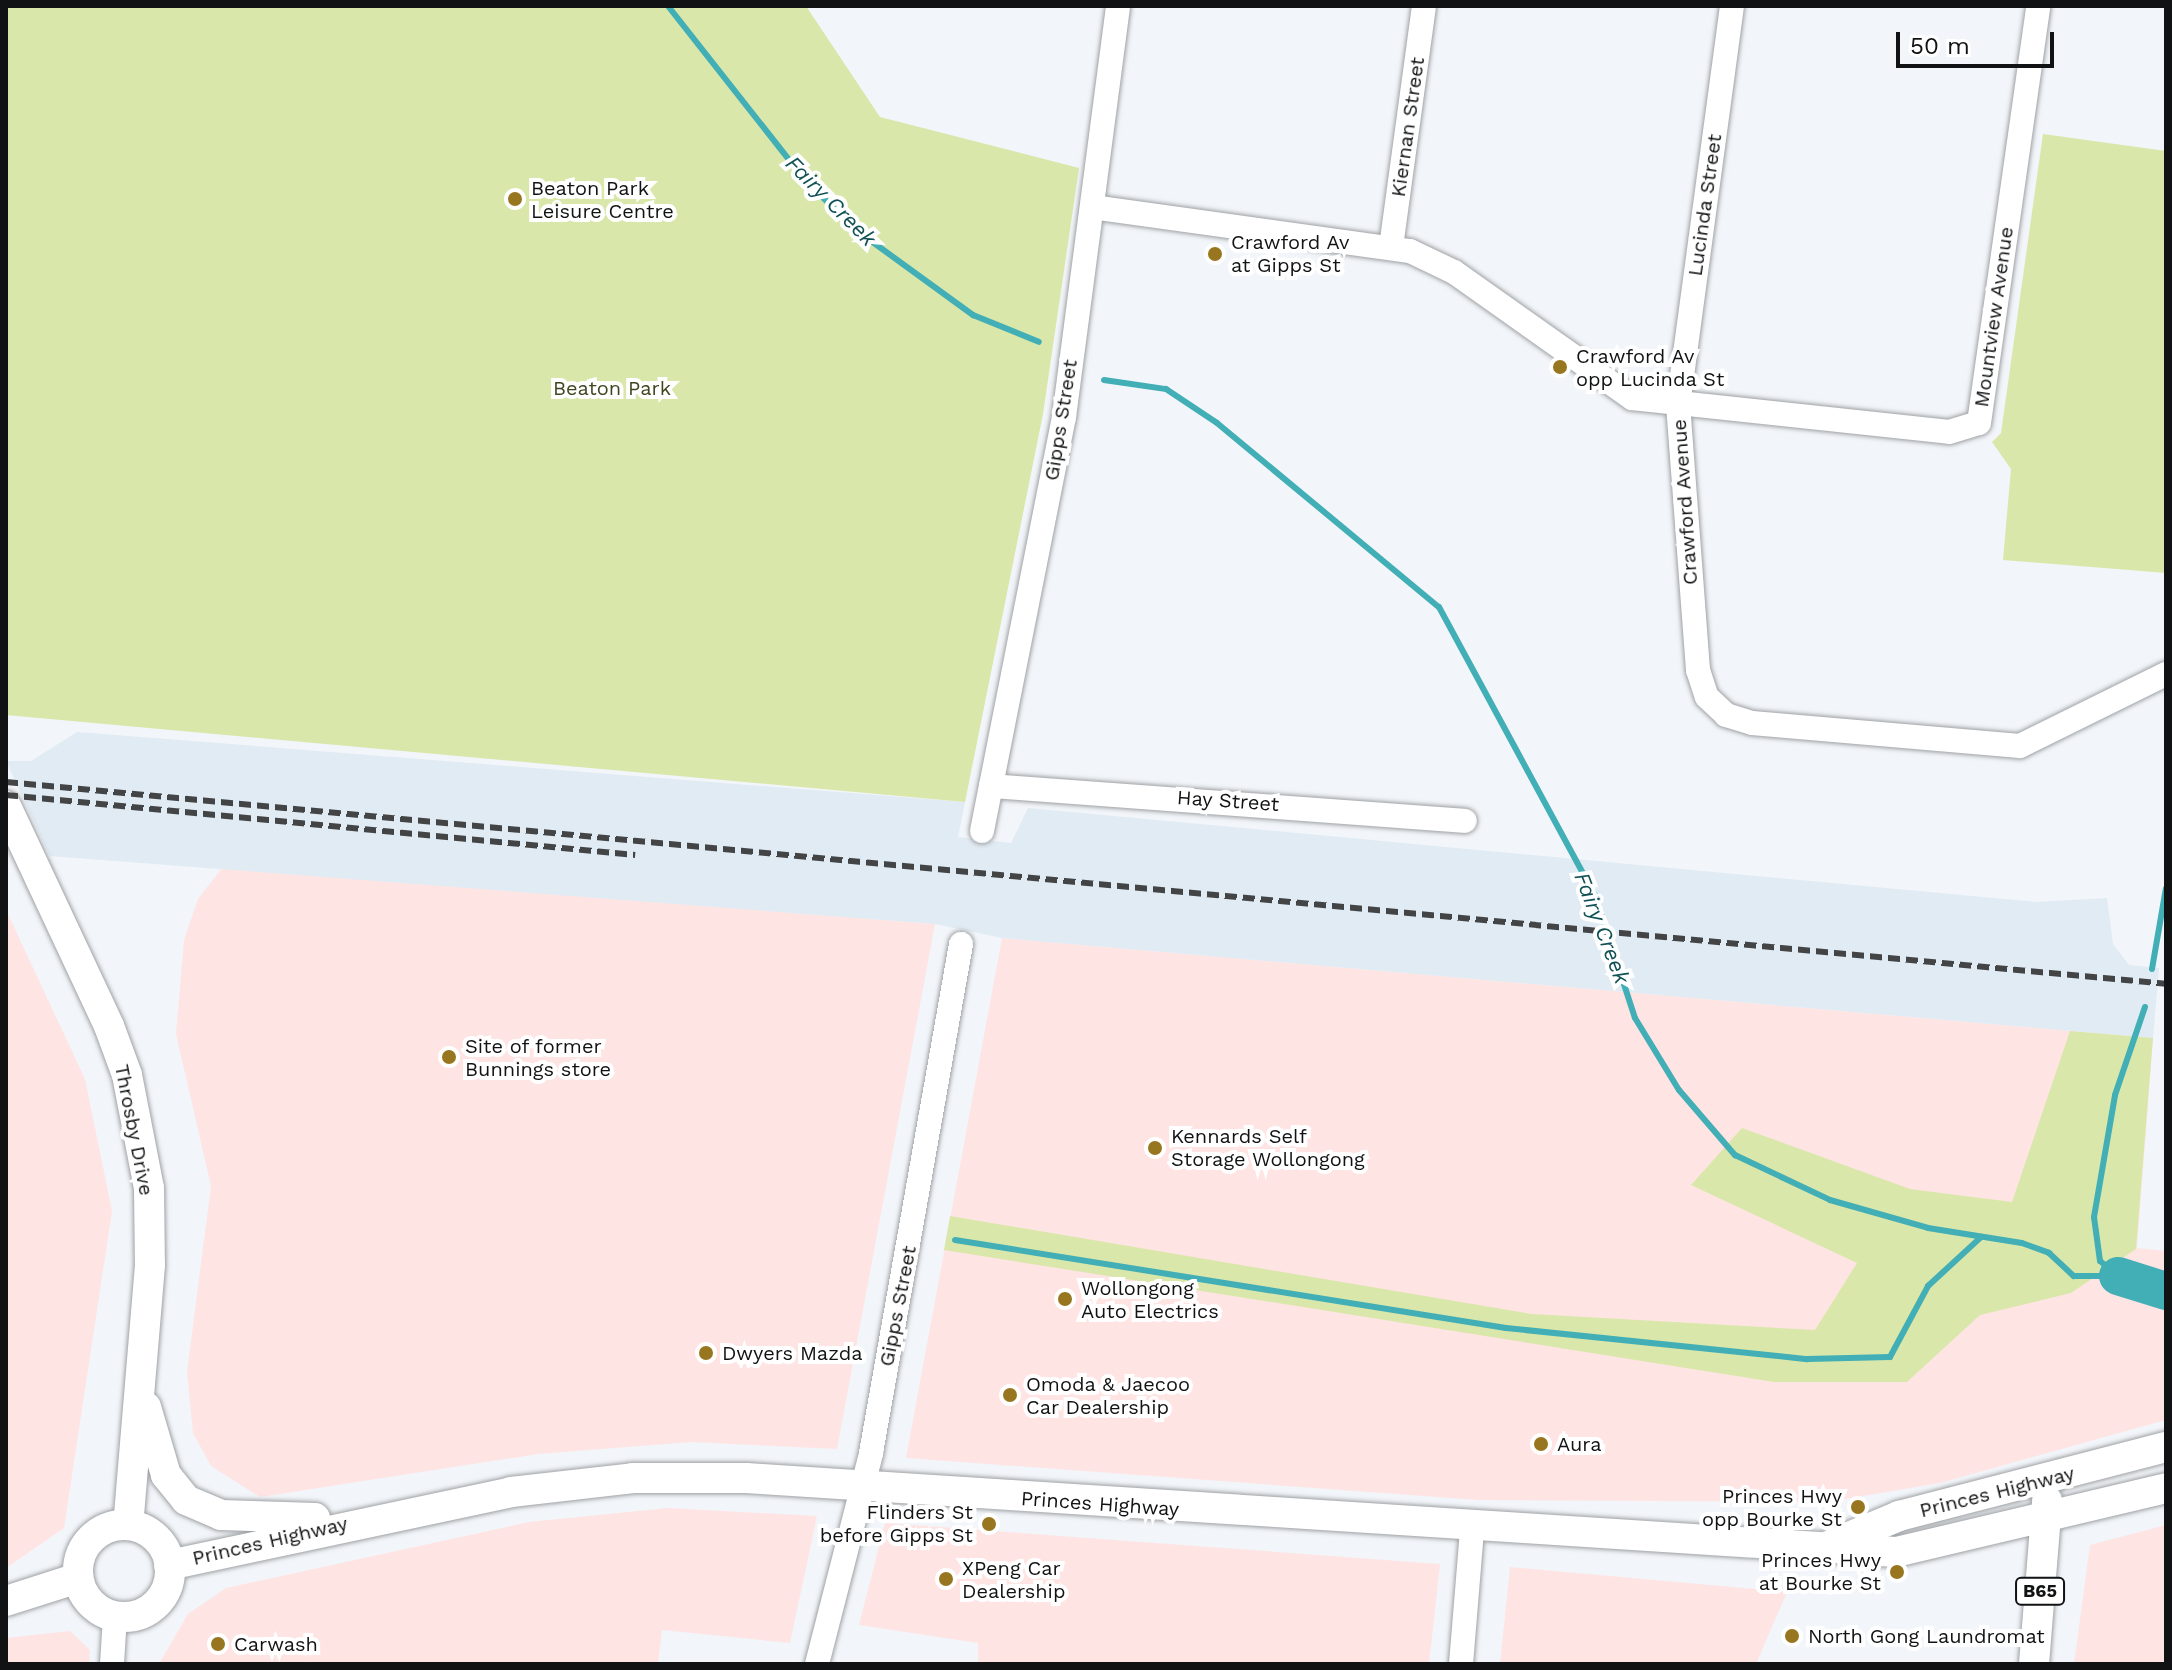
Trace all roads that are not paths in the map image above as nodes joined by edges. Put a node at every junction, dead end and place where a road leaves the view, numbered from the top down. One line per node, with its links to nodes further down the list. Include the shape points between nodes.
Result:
1 (1118, 6): 5 (street, Gipps Street)
2 (1424, 6): 6 (street, Kiernan Street)
3 (1732, 6): 7 (street, Lucinda Street)
4 (2038, 6): 7 (street, Mountview Avenue, via 1979,423 1949,432)
5 (1092, 207): 6 (street, Crawford Avenue); 9 (street, Gipps Street, via 1064,417)
6 (1391, 247): 7 (street, Crawford Avenue, via 1454,272 1632,398)
7 (1678, 404): 8 (street, Crawford Avenue, via 1698,670 1707,697 1726,715 1765,725 2020,746)
8 (2166, 674)
9 (991, 786): 11 (street, Hay Street); 12 (street, Gipps Street)
10 (6, 806): 14 (main road, Throsby Drive, via 127,1075 149,1188)
11 (1465, 821)
12 (982, 831)
13 (961, 944): 17 (street, Gipps Street)
14 (140, 1386): 19 (main road, Princes Highway, via 166,1475 199,1508 251,1517); 21 (main road, Throsby Drive)
15 (2166, 1447): 16 (main road, Princes Highway)
16 (2049, 1479): 20 (main road, B65); 23 (main road, Princes Highway, via 1899,1516)
17 (859, 1487): 19 (main road, Princes Highway, via 633,1478); 22 (main road, Princes Highway); 29 (street, Gipps Street)
18 (2166, 1488): 20 (main road, Princes Highway)
19 (372, 1519): 24 (main road, Princes Highway)
20 (2046, 1519): 23 (main road, Princes Highway, via 1896,1552); 31 (main road, B65)
21 (128, 1525): 24 (main road, via 151,1534); 25 (main road, via 88,1542)
22 (1472, 1530): 23 (main road, Princes Highway); 30 (street)
23 (1830, 1544)
24 (169, 1565): 27 (main road, via 160,1600 148,1610)
25 (78, 1578): 26 (main road); 27 (main road, via 86,1597)
26 (6, 1601)
27 (115, 1616): 28 (street)
28 (112, 1664)
29 (817, 1664)
30 (1461, 1664)
31 (2034, 1664)

